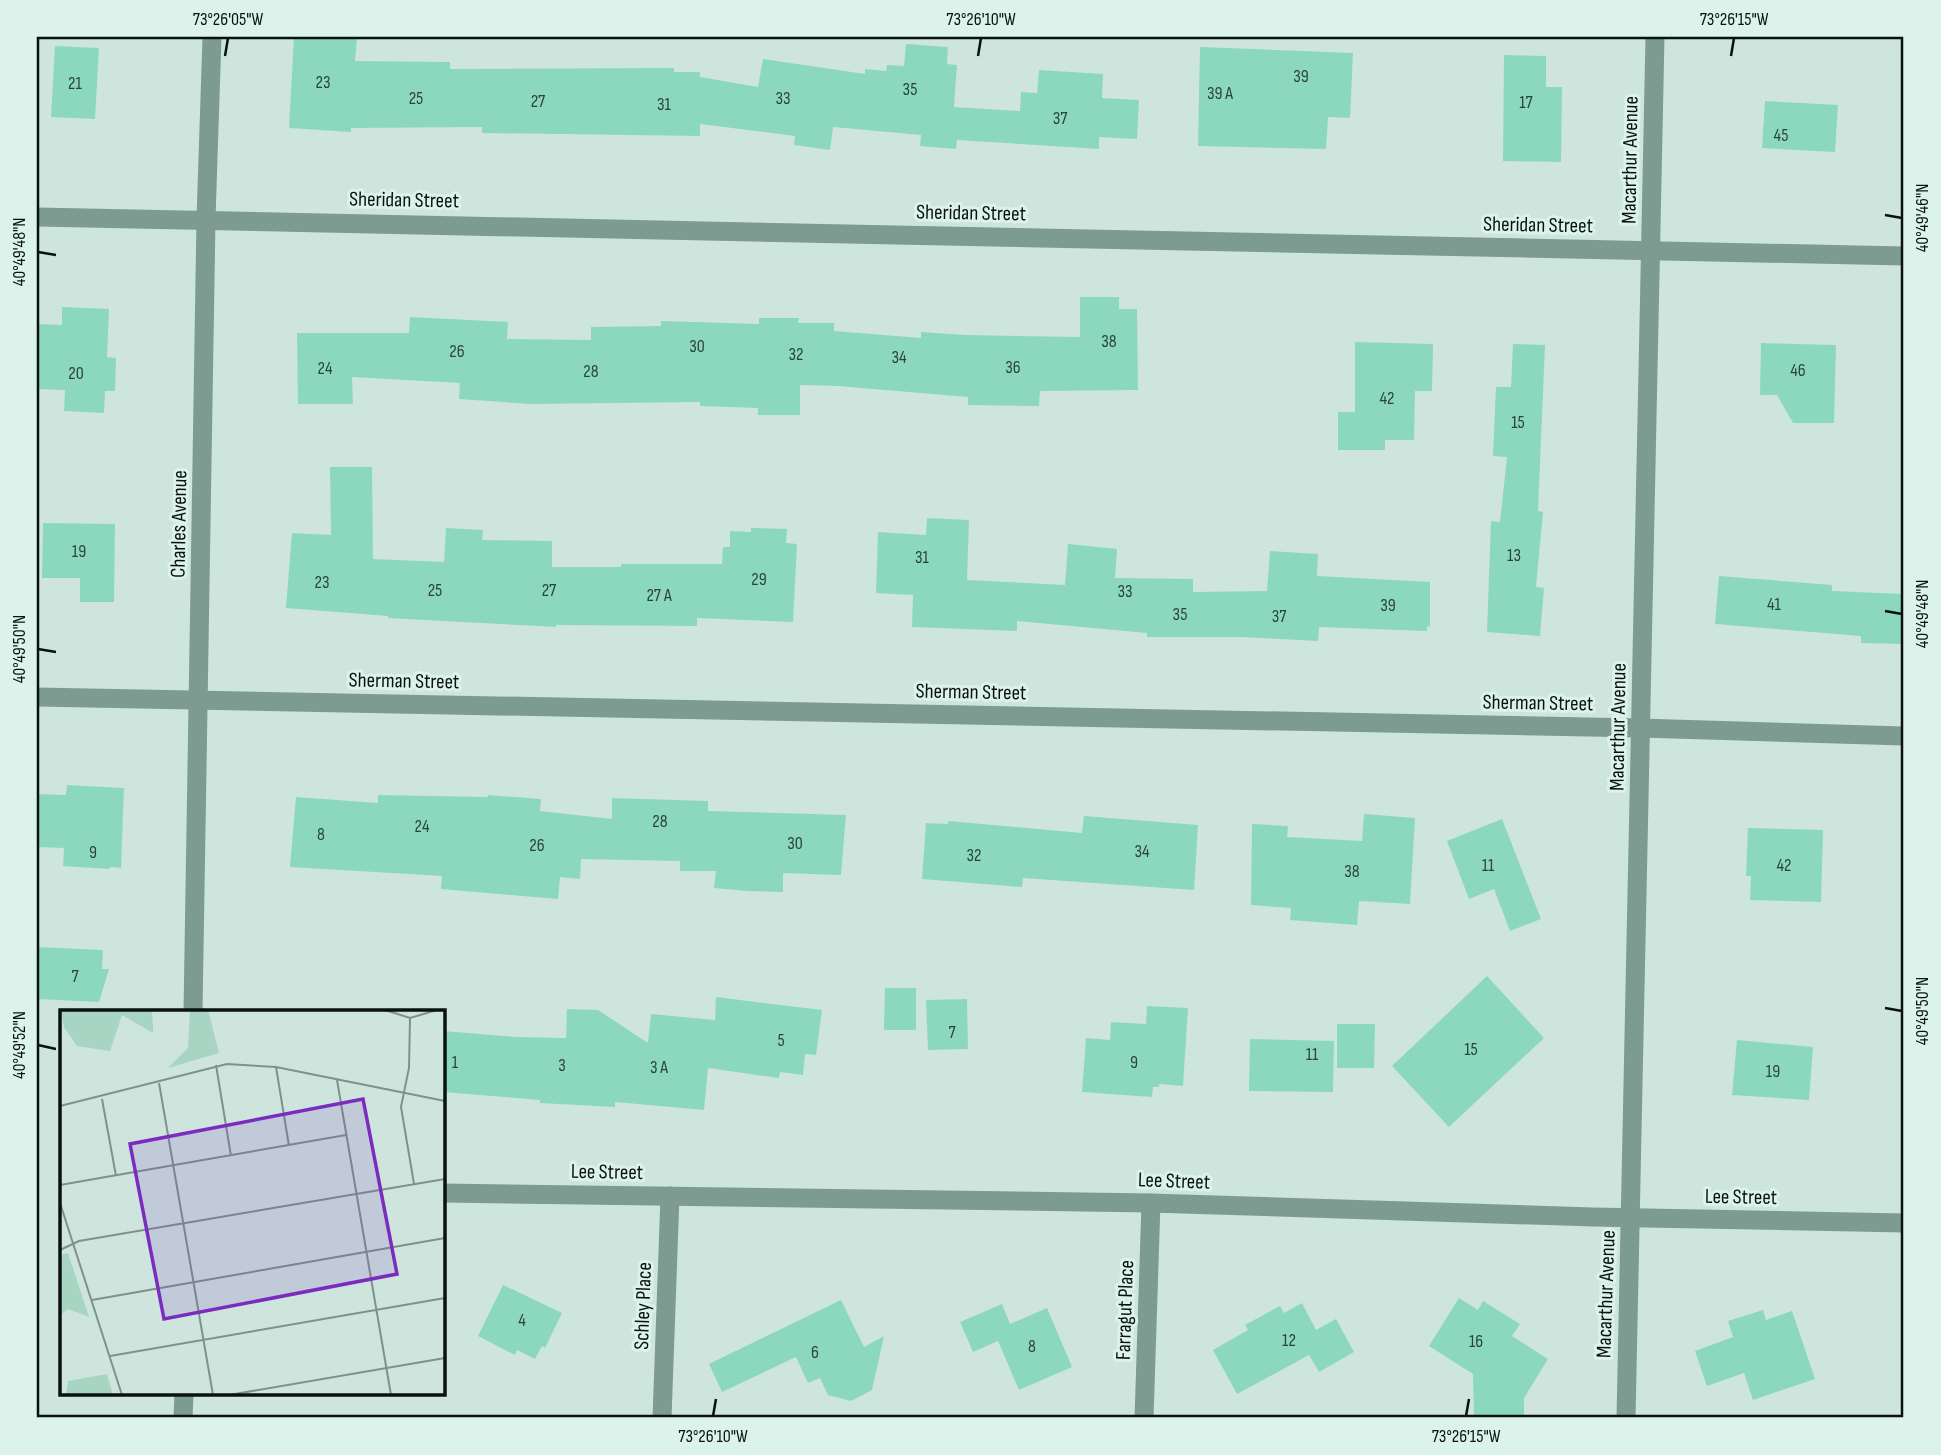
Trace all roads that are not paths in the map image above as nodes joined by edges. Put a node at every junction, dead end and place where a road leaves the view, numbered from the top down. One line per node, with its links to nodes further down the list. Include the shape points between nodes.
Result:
1 (212, 37): 4 (street, Charles Avenue)
2 (1655, 37): 5 (street, Macarthur Avenue)
3 (37, 217): 4 (street, Sheridan Street)
4 (206, 219): 5 (street, Sheridan Street); 8 (street, Charles Avenue)
5 (1652, 250): 6 (street, Sheridan Street); 9 (street, Macarthur Avenue)
6 (1904, 256)
7 (37, 698): 8 (street, Sherman Street)
8 (200, 700): 9 (street, Sherman Street); 11 (street, Charles Avenue)
9 (1640, 728): 10 (street, Sherman Street); 15 (street, Macarthur Avenue)
10 (1904, 736)
11 (193, 1010)
12 (444, 1193): 13 (street, Lee Street)
13 (670, 1196): 14 (street, Lee Street); 19 (street, Schley Place)
14 (1151, 1203): 15 (street, Lee Street); 20 (street, Farragut Place)
15 (1631, 1218): 16 (street, Lee Street); 21 (street, Macarthur Avenue)
16 (1904, 1223)
17 (184, 1396): 18 (street)
18 (183, 1418)
19 (662, 1418)
20 (1144, 1418)
21 (1626, 1418)

